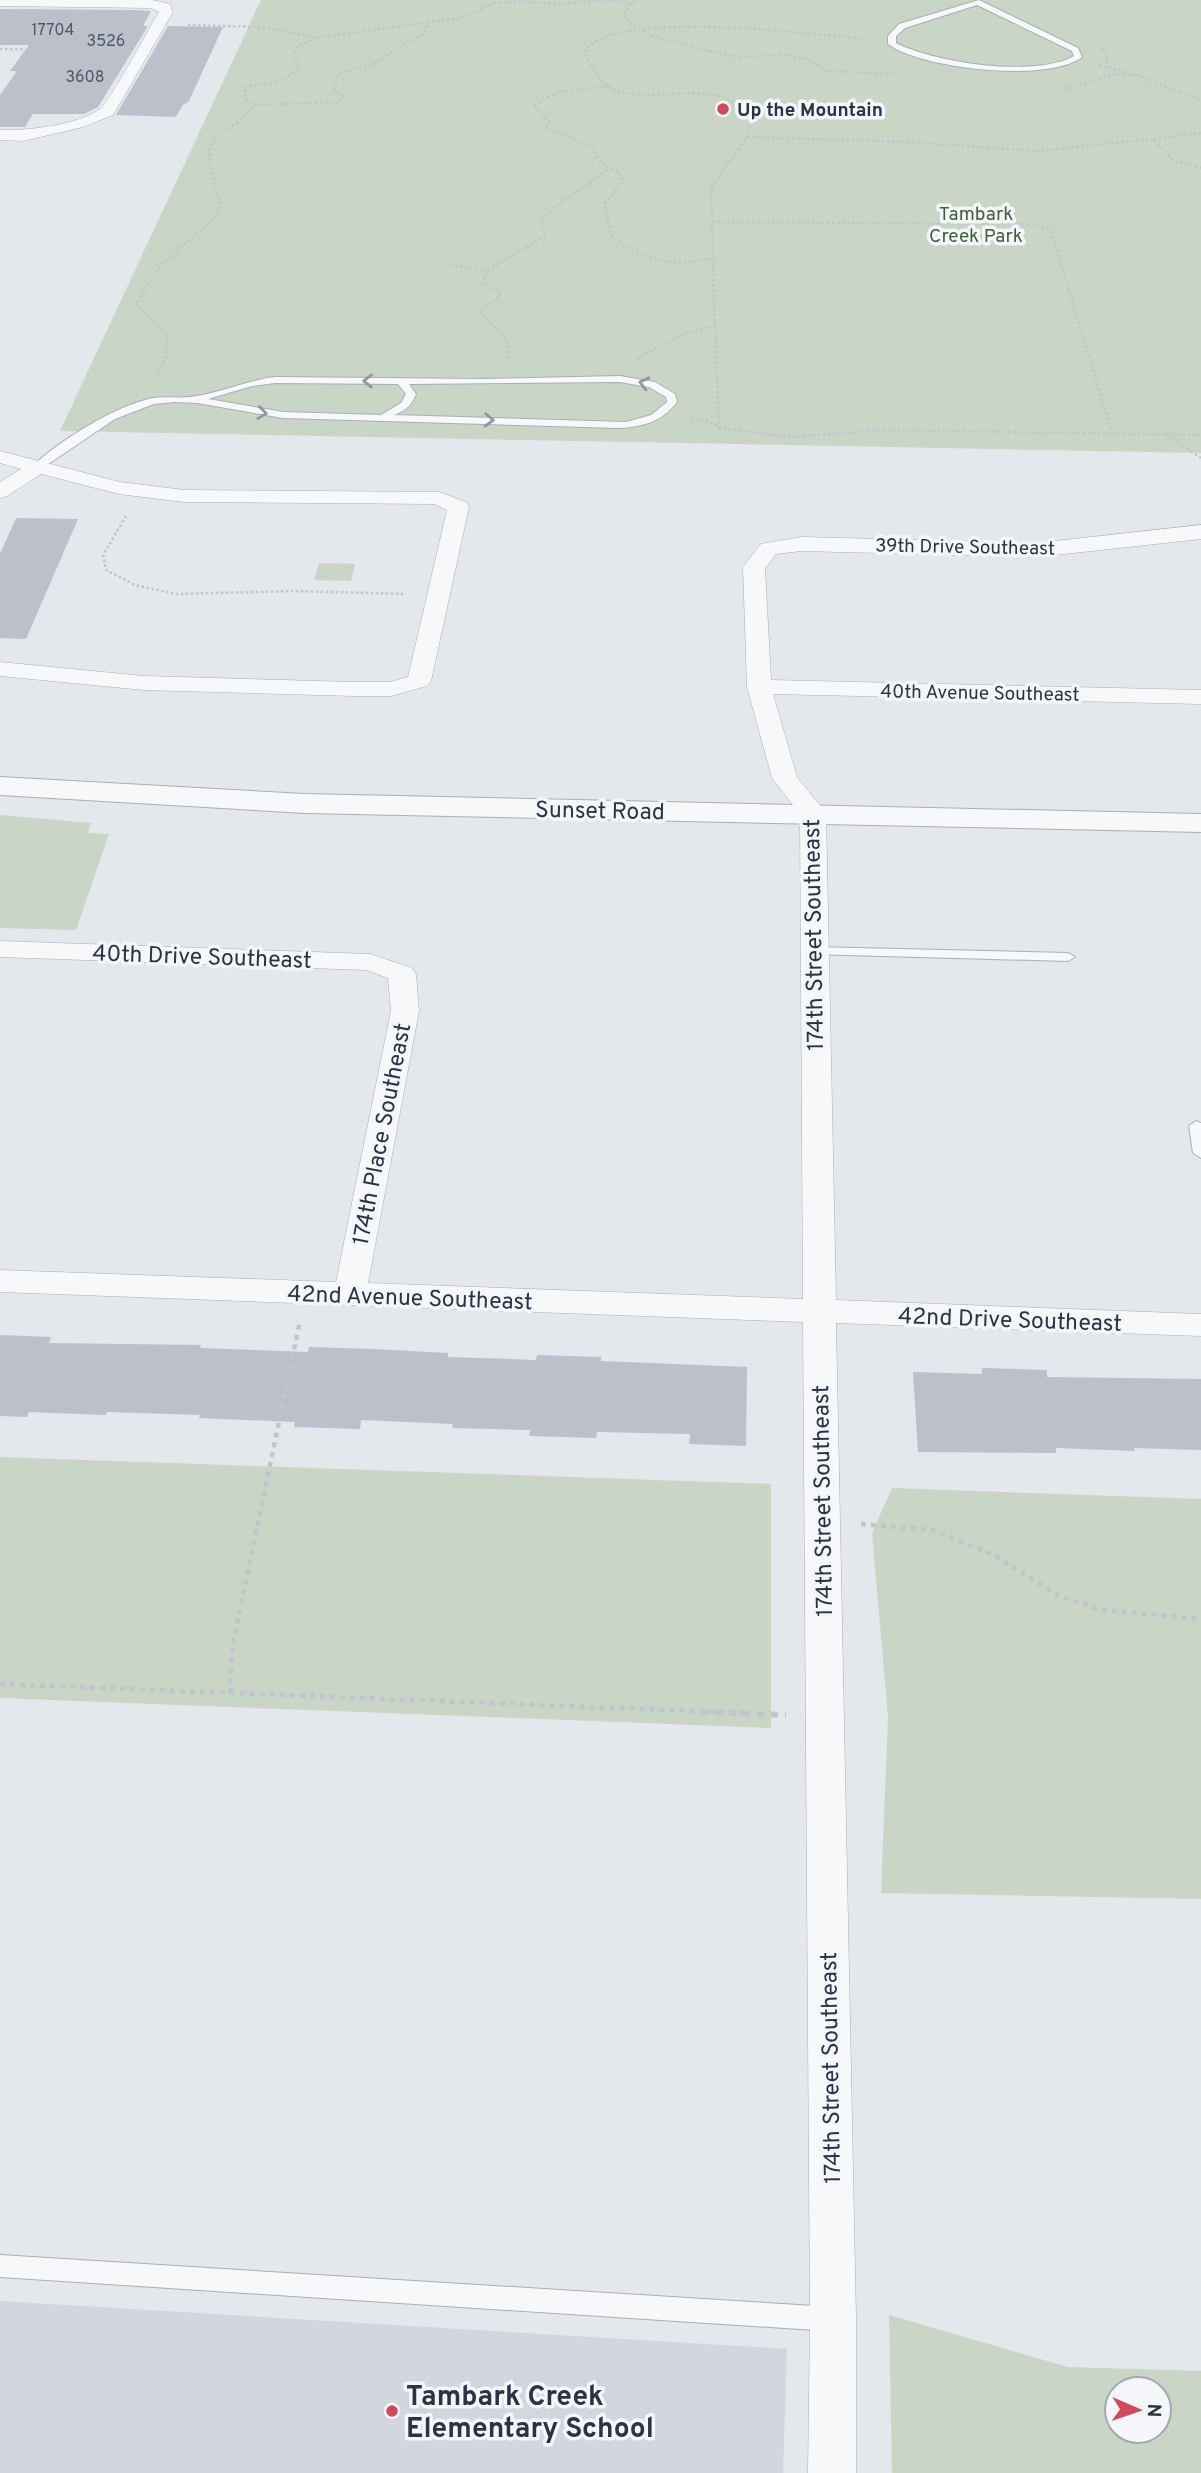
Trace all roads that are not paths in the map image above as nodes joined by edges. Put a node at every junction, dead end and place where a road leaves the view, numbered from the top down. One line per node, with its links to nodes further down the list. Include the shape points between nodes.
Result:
1 (978, 1): 1 (lane, via 902,26 892,36 892,44 921,57 991,65 1047,67 1068,64 1078,57 1075,50)
2 (0, 2): 3 (street, via 150,4 165,7 166,12 107,112 23,136)
3 (0, 135)
4 (401, 381): 5 (lane, one-way to 5, via 275,380); 6 (lane, via 411,394 409,402); 6 (lane, one-way to 4, via 618,425 648,421 672,402 671,396 652,384 636,380)
5 (195, 400): 6 (lane, one-way to 6, via 259,413); 8 (lane, via 153,401 118,413)
6 (383, 416)
7 (0, 457): 8 (street)
8 (37, 467): 9 (street); 12 (street, via 119,488 184,496 439,498 458,508 419,681 391,689 144,683)
9 (0, 492)
10 (1201, 532): 11 (street, 39th Drive Southeast, via 1037,550 801,544)
11 (769, 549): 13 (street, 174th Street Southeast, via 754,567)
12 (0, 669)
13 (759, 687): 14 (street, 40th Avenue Southeast); 16 (street, 174th Street Southeast, via 785,778)
14 (1201, 697)
15 (0, 786): 16 (street, Sunset Road, via 414,807)
16 (813, 813): 17 (street, Sunset Road); 19 (street, 174th Street Southeast)
17 (1201, 823)
18 (0, 949): 21 (street, 40th Drive Southeast, via 370,962)
19 (815, 951): 20 (lane); 26 (street, 174th Street Southeast)
20 (1068, 957)
21 (402, 974): 25 (street, 174th Place Southeast, via 405,1011)
22 (1196, 1126): 23 (lane)
23 (1201, 1153)
24 (0, 1281): 25 (street, 42nd Avenue Southeast)
25 (350, 1294): 26 (street, 42nd Avenue Southeast)
26 (819, 1313): 27 (street, 42nd Drive Southeast); 29 (street, 174th Street Southeast)
27 (1201, 1325)
28 (0, 2266): 29 (lane)
29 (833, 2319): 30 (street, 174th Street Southeast)
30 (832, 2473)

